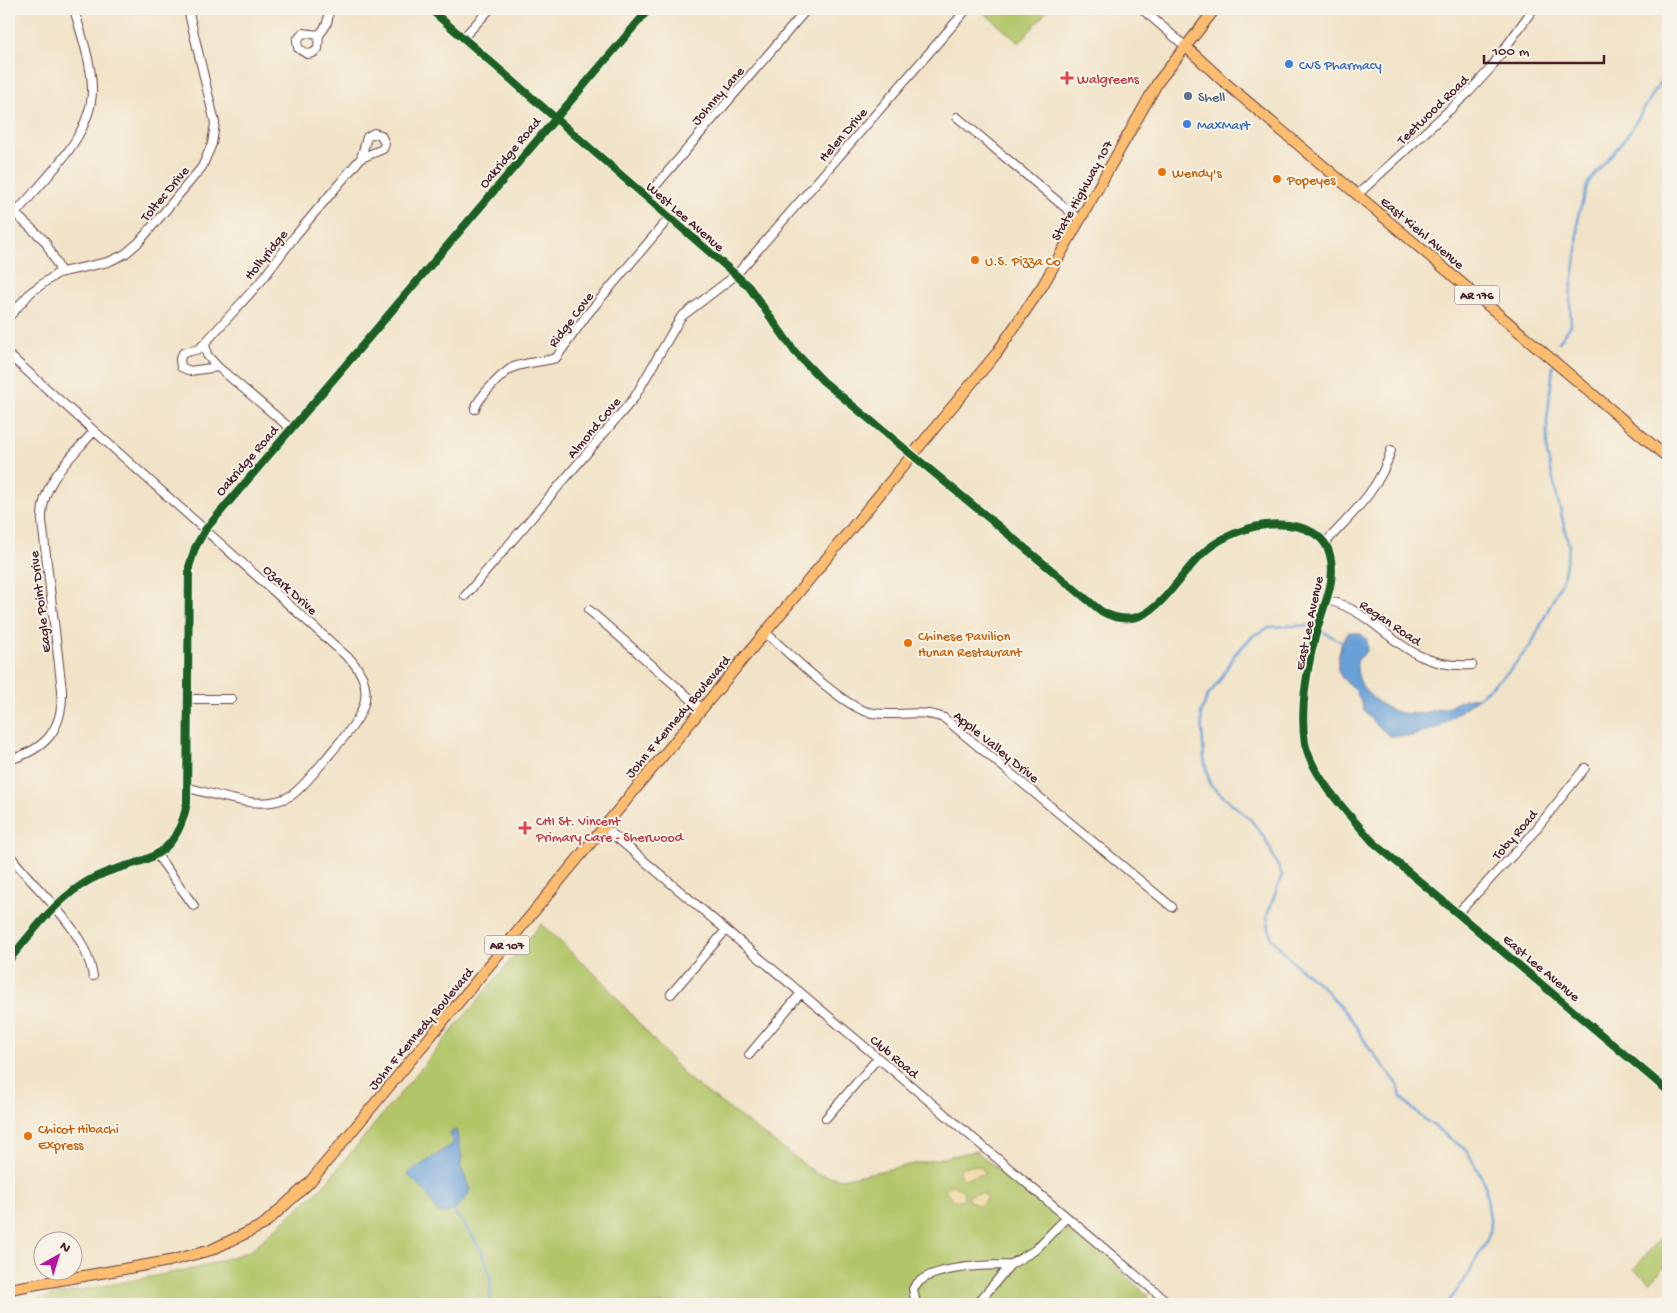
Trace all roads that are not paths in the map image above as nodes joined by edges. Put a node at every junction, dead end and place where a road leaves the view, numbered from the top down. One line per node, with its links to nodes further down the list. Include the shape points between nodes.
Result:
1 (74, 9): 20 (street, via 92,79 89,114 80,135)
2 (188, 9): 23 (street, Toltec Drive, via 214,110 215,131 208,156 192,181 125,254 108,262)
3 (328, 9): 12 (street, via 326,26)
4 (430, 9): 13 (street, West Lee Avenue)
5 (490, 9): 13 (street)
6 (648, 9): 16 (street, Oakridge Road)
7 (807, 9): 19 (street, Johnny Lane)
8 (966, 9): 24 (street, Helen Drive)
9 (1142, 9): 14 (street)
10 (1215, 9): 14 (main road, State Highway 107 / AR 107)
11 (1533, 9): 18 (street, Teetwood Road, via 1490,69 1469,92)
12 (319, 35)
13 (463, 38): 16 (street, West Lee Avenue)
14 (1185, 46): 18 (main road, East Kiehl Avenue / AR 176); 22 (main road, State Highway 107 / AR 107, via 1158,82)
15 (957, 117): 22 (street)
16 (555, 118): 19 (street, West Lee Avenue); 30 (street, Oakridge Road)
17 (362, 158): 26 (street, Hollyridge)
18 (1357, 195): 34 (main road, East Kiehl Avenue / AR 176)
19 (646, 197): 21 (street, West Lee Avenue)
20 (12, 211): 23 (street, via 45,241)
21 (669, 218): 24 (street, West Lee Avenue); 29 (street, Ridge Cove, via 586,316 556,358 510,370 485,393)
22 (1080, 220): 33 (main road, State Highway 107 / AR 107, via 1014,330)
23 (61, 272): 25 (street, Toltec Drive, via 40,284)
24 (736, 276): 33 (street, West Lee Avenue, via 749,288 806,365); 37 (street, Almond Cove, via 681,317 634,398)
25 (9, 317)
26 (206, 343): 28 (street, via 207,355); 28 (street, via 183,353 181,368 190,371)
27 (9, 356): 31 (street, Ozark Drive)
28 (218, 367): 30 (street)
29 (475, 409)
30 (290, 428): 35 (street, Oakridge Road)
31 (94, 431): 35 (street, Ozark Drive); 45 (street, Eagle Point Drive, via 54,477 43,503 42,521 62,690 61,712 56,728 44,743 26,755)
32 (1391, 450): 36 (street, via 1378,483)
33 (913, 455): 36 (street, via 1102,611 1118,619 1135,619 1148,613 1208,549 1248,528 1271,524 1301,527); 40 (main road, John F Kennedy Boulevard / AR 107)
34 (1668, 458)
35 (205, 530): 42 (street, Oakridge Road, via 194,548 189,567); 47 (street, Ozark Drive, via 352,660 361,674 366,697 359,719 298,791 284,800 259,804)
36 (1325, 543): 38 (street, East Lee Avenue, via 1332,562)
37 (465, 596)
38 (1327, 600): 41 (street, Regan Road, via 1350,609 1426,660); 54 (street, East Lee Avenue, via 1315,638 1304,719 1305,743 1316,768 1374,842)
39 (588, 610): 44 (street)
40 (764, 632): 44 (main road, John F Kennedy Boulevard / AR 107); 53 (street, Apple Valley Drive, via 858,709 886,715 923,712 944,718)
41 (1472, 665)
42 (188, 699): 43 (street); 47 (street, Oakridge Road)
43 (232, 699)
44 (701, 708): 48 (main road, John F Kennedy Boulevard / AR 107)
45 (9, 760)
46 (1585, 768): 54 (street, Toby Road, via 1529,838)
47 (188, 788): 50 (street, Oakridge Road, via 182,822 170,843)
48 (604, 827): 55 (street, Club Road); 66 (main road, John F Kennedy Boulevard / AR 107, via 327,1162 263,1225 229,1243 194,1255)
49 (9, 854): 52 (street)
50 (157, 855): 51 (street); 52 (street, Oakridge Road, via 100,875 81,885)
51 (194, 906)
52 (55, 907): 56 (street, Oakridge Road); 57 (street, via 86,949)
53 (1172, 907)
54 (1458, 913): 62 (street, East Lee Avenue)
55 (726, 930): 58 (street); 59 (street, Club Road)
56 (9, 960)
57 (93, 976)
58 (672, 994)
59 (801, 994): 60 (street); 61 (street, Club Road)
60 (748, 1055)
61 (878, 1058): 63 (street); 64 (street, Club Road)
62 (1668, 1091)
63 (826, 1118)
64 (1067, 1217): 65 (street, via 1035,1250); 69 (street, Club Road)
65 (1010, 1265): 67 (street, via 959,1268 926,1278 919,1281 914,1289); 68 (street)
66 (9, 1289)
67 (916, 1304)
68 (977, 1304)
69 (1170, 1304)

